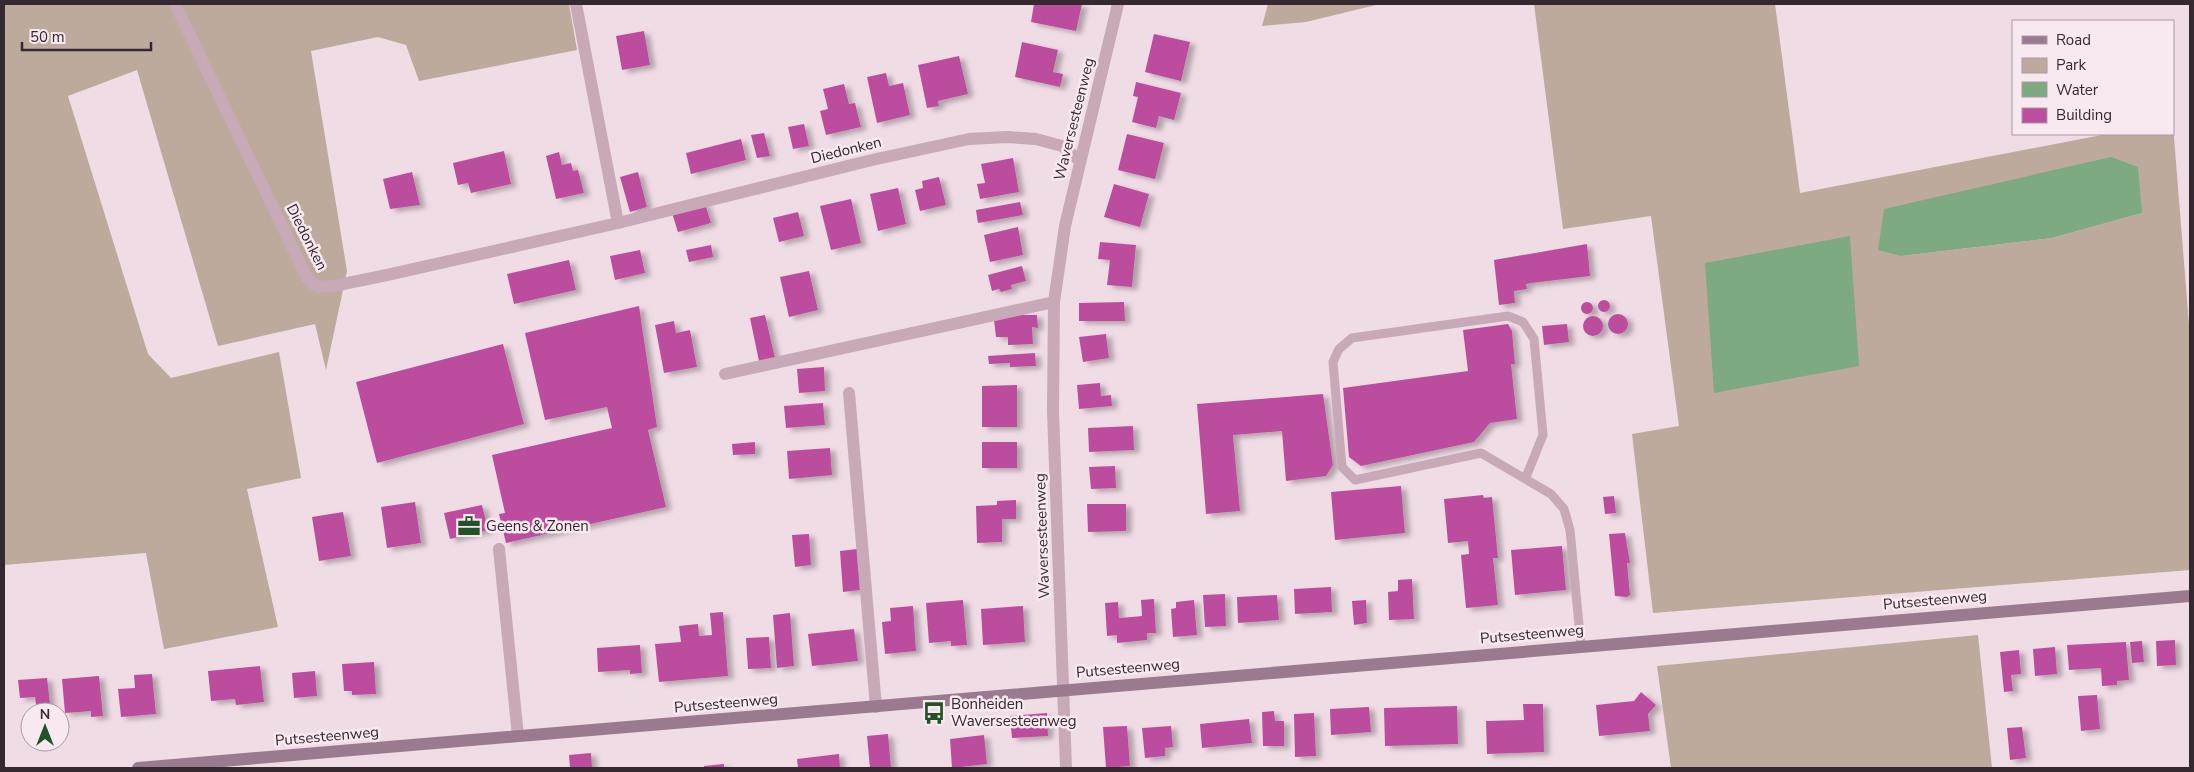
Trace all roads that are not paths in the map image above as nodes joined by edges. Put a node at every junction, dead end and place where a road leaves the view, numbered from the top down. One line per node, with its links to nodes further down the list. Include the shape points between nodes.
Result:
1 (175, 4): 5 (street, Diedonken, via 307,278 317,287 387,275)
2 (576, 4): 5 (street)
3 (1118, 4): 4 (street, Waversesteenweg)
4 (1080, 161): 5 (street, Diedonken, via 1062,146 1036,140 1007,137 969,139 862,162); 6 (street, Waversesteenweg, via 1065,226)
5 (618, 223)
6 (1054, 302): 7 (street); 13 (street, Waversesteenweg, via 1054,411)
7 (725, 374)
8 (849, 394): 14 (street)
9 (1526, 477): 9 (lane, via 1481,452 1355,480 1342,467 1333,362 1338,349 1352,338 1508,316 1523,322 1534,339 1543,435); 12 (lane, via 1551,494 1564,509 1570,530)
10 (499, 548): 15 (street)
11 (2190, 596): 12 (main road, Putsesteenweg)
12 (1581, 646): 13 (main road, Putsesteenweg)
13 (1064, 690): 14 (main road, Putsesteenweg); 17 (street, Waversesteenweg)
14 (876, 707): 15 (main road, Putsesteenweg)
15 (518, 736): 16 (main road, Putsesteenweg)
16 (138, 768)
17 (1066, 768)

